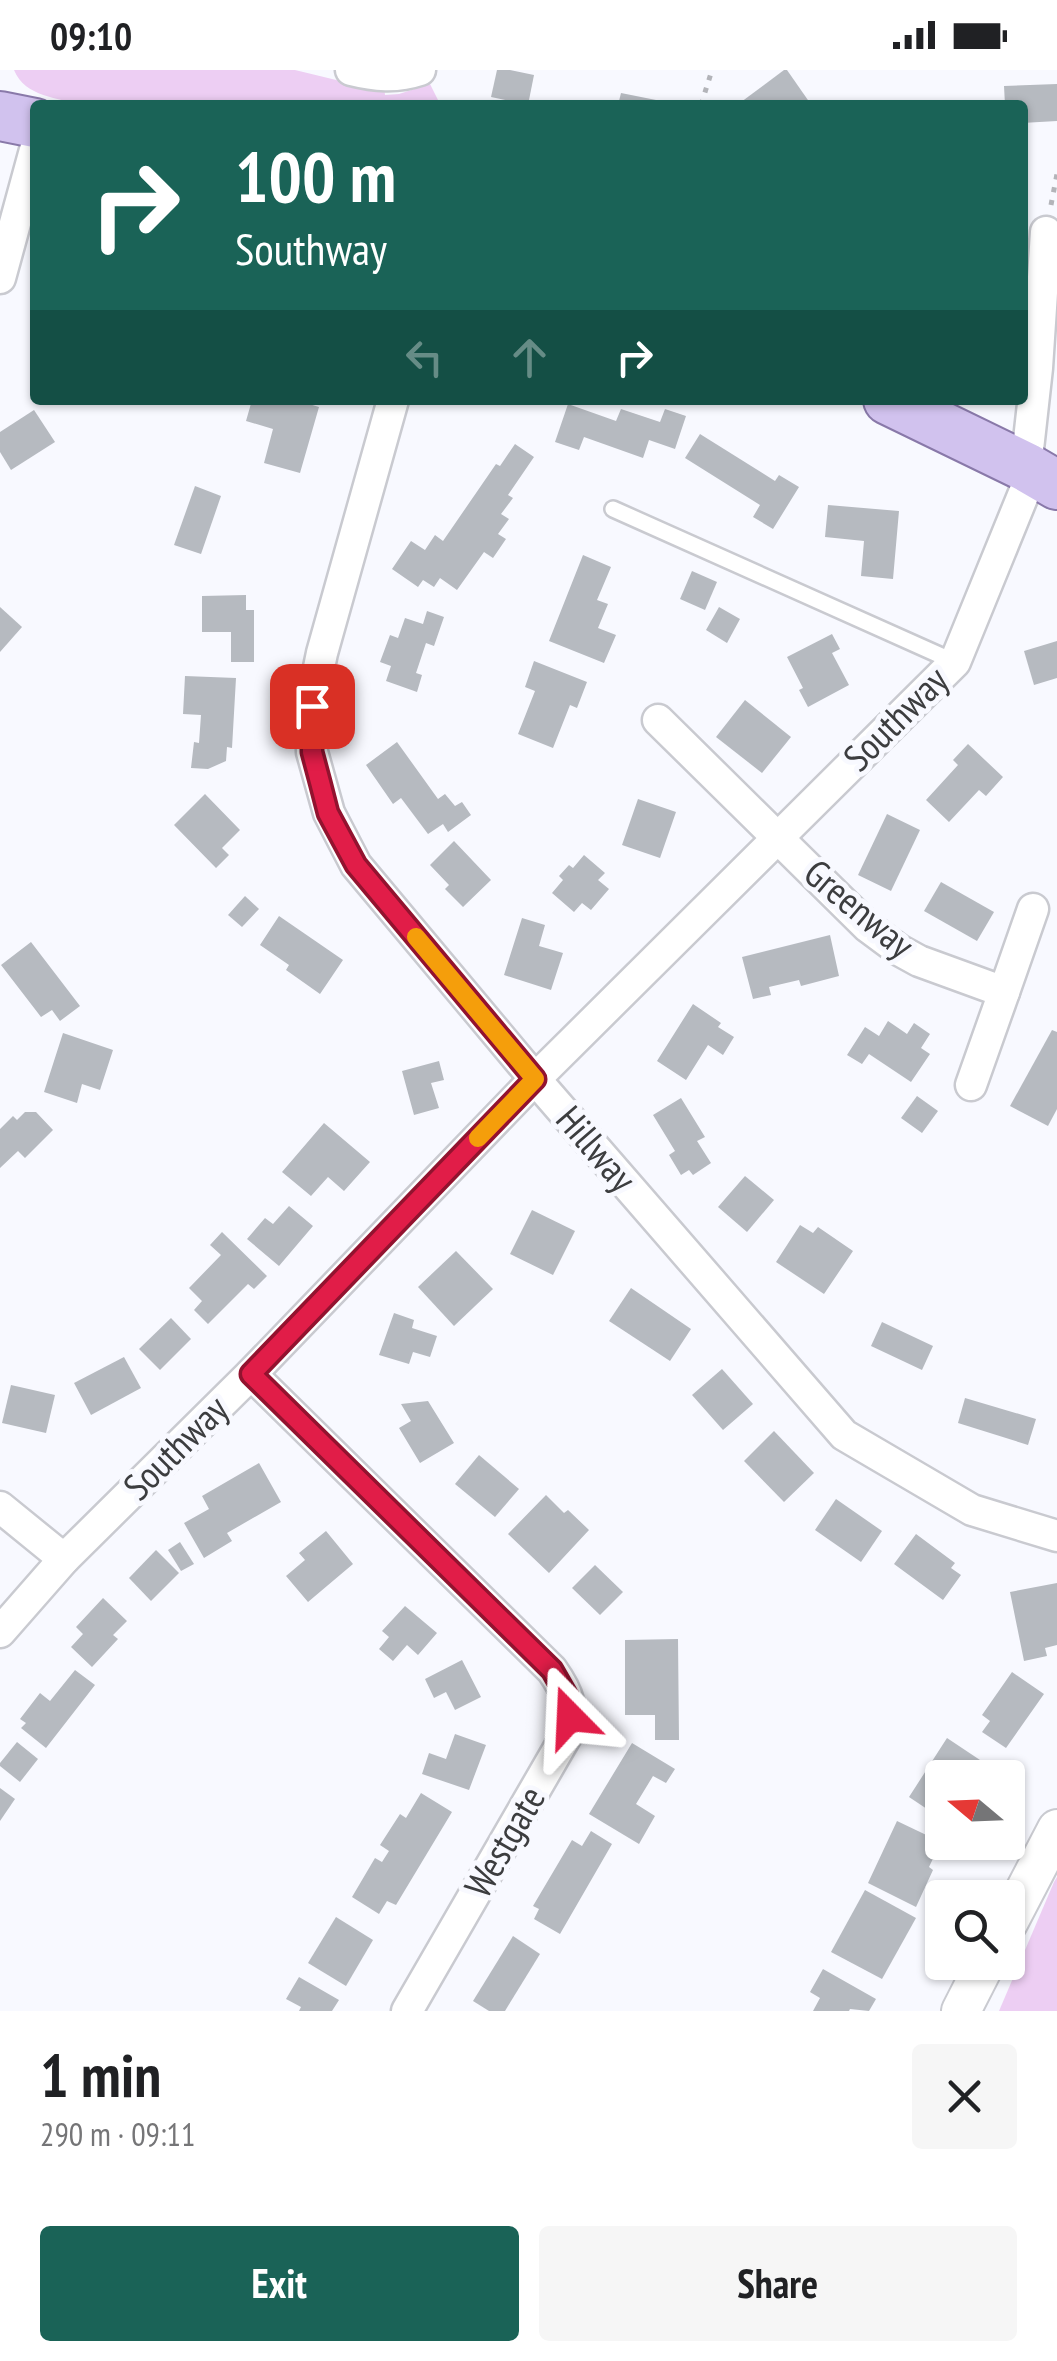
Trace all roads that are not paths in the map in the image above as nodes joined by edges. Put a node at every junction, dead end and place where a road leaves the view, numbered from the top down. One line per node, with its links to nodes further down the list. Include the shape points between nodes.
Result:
1 (351, 70): 2 (street, via 384,76)
2 (420, 70)
3 (0, 116): 4 (main road)
4 (30, 122)
5 (30, 168): 7 (street)
6 (1046, 232): 10 (street, Southway, via 1037,368)
7 (0, 278)
8 (392, 405): 17 (street, Hillway, via 322,652 312,752 328,813 356,865)
9 (898, 405): 10 (main road)
10 (1039, 475): 12 (street, Southway)
11 (613, 509): 12 (lane)
12 (955, 662): 14 (street, Southway)
13 (658, 720): 14 (street)
14 (776, 838): 16 (street, Greenway, via 899,950); 17 (street, Southway)
15 (1033, 910): 16 (street)
16 (1004, 992): 18 (street)
17 (535, 1079): 19 (street, Southway); 21 (street, Hillway, via 844,1435 972,1510)
18 (971, 1085)
19 (251, 1374): 22 (street, Southway); 27 (street, Westgate, via 552,1670 568,1698 566,1736)
20 (0, 1507): 22 (street)
21 (1057, 1536)
22 (64, 1559): 23 (street, Southway)
23 (0, 1632)
24 (1057, 1829): 25 (street)
25 (1025, 1890)
26 (977, 1980): 28 (street)
27 (407, 2011)
28 (961, 2011)

